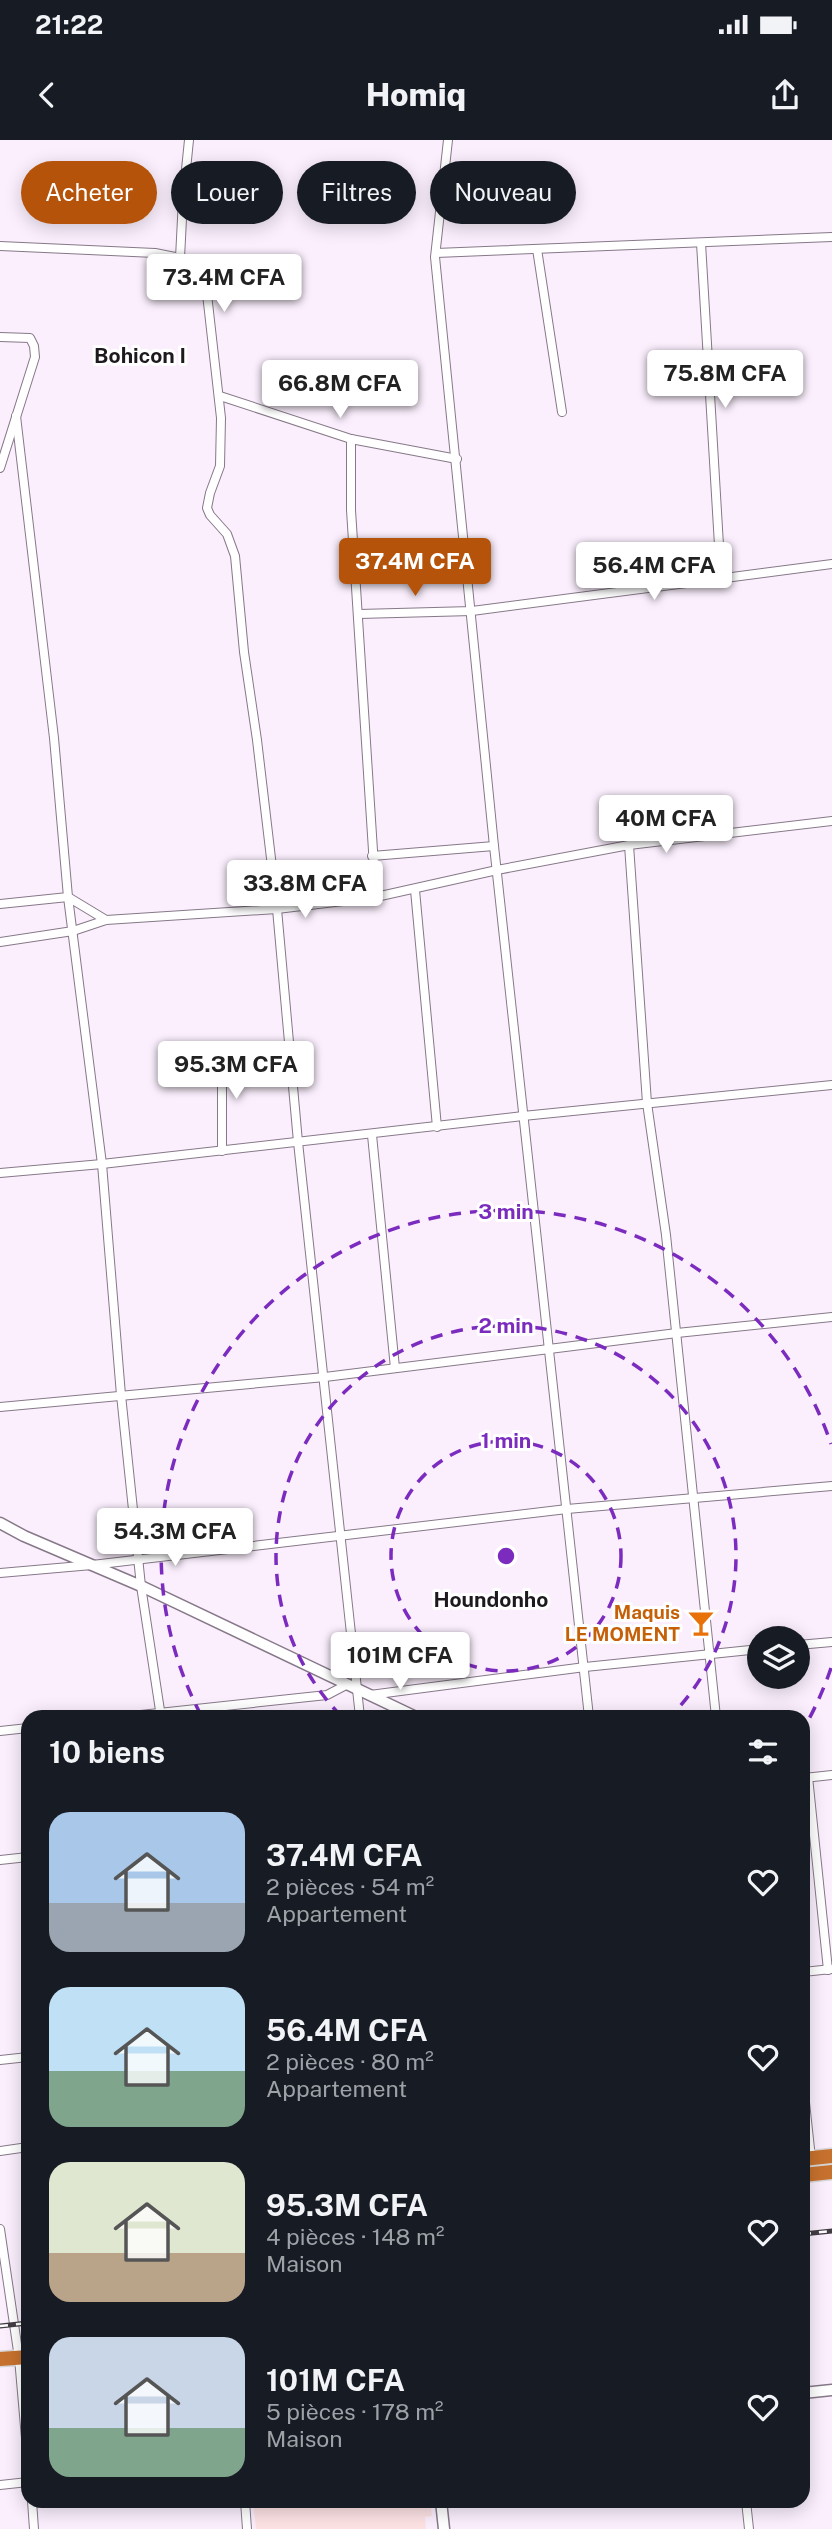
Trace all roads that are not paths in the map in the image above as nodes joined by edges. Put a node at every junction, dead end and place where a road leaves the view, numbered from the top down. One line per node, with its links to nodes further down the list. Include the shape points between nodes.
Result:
1 (189, 140): 8 (street)
2 (448, 140): 7 (street)
3 (832, 237): 4 (street)
4 (701, 243): 6 (street); 17 (street)
5 (0, 246): 8 (street)
6 (537, 249): 7 (street); 11 (street)
7 (436, 253): 14 (street)
8 (180, 258): 10 (street, via 193,267 207,294)
9 (0, 337): 12 (street, via 30,338 34,346 35,357)
10 (220, 396): 13 (street); 29 (street, via 220,466 207,509 227,534 235,556)
11 (562, 412)
12 (16, 416): 15 (street); 26 (street)
13 (351, 439): 14 (street); 19 (street)
14 (457, 459): 18 (street)
15 (0, 468)
16 (832, 564): 17 (street)
17 (722, 579): 18 (street)
18 (472, 611): 19 (street); 22 (street)
19 (359, 614): 23 (street)
20 (832, 821): 21 (street)
21 (629, 845): 24 (street); 35 (street)
22 (494, 846): 23 (street); 24 (street)
23 (372, 856): 27 (street)
24 (497, 870): 25 (street); 36 (street)
25 (415, 890): 27 (street); 37 (street)
26 (68, 897): 28 (street); 30 (street); 31 (street)
27 (376, 897): 29 (street)
28 (0, 904)
29 (277, 909): 30 (street); 39 (street)
30 (106, 920): 31 (street)
31 (73, 931): 32 (street); 41 (street)
32 (0, 942)
33 (222, 1052): 40 (street)
34 (832, 1085): 35 (street)
35 (647, 1103): 36 (street); 44 (street)
36 (523, 1116): 37 (street); 45 (street)
37 (437, 1127): 38 (street)
38 (372, 1135): 39 (street); 46 (street)
39 (298, 1142): 40 (street); 47 (street)
40 (222, 1151): 41 (street)
41 (102, 1164): 42 (street); 48 (street)
42 (0, 1173)
43 (832, 1317): 44 (street)
44 (677, 1333): 45 (street); 51 (street)
45 (549, 1349): 46 (street); 52 (street)
46 (395, 1368): 47 (street)
47 (325, 1377): 48 (street); 54 (street)
48 (121, 1395): 49 (street); 55 (street)
49 (0, 1407)
50 (832, 1486): 51 (street)
51 (693, 1496): 52 (street); 62 (street)
52 (567, 1508): 54 (street); 63 (street)
53 (0, 1523): 56 (main road)
54 (341, 1534): 55 (street); 64 (street)
55 (139, 1558): 56 (street); 58 (street)
56 (92, 1565): 57 (street); 58 (main road)
57 (0, 1573)
58 (141, 1586): 64 (main road); 66 (street)
59 (832, 1642): 60 (street)
60 (810, 1645)
61 (747, 1651): 62 (street)
62 (710, 1655): 63 (street); 71 (street)
63 (585, 1667): 65 (street); 70 (street)
64 (352, 1687): 65 (main road); 67 (street, via 327,1695); 68 (street)
65 (370, 1695): 69 (main road)
66 (159, 1710)
67 (195, 1710)
68 (358, 1710)
69 (401, 1710)
70 (588, 1710)
71 (715, 1710)
72 (21, 1729): 73 (street)
73 (0, 1731)
74 (832, 1775): 75 (street)
75 (810, 1778)
76 (810, 1810): 79 (street)
77 (21, 1858): 78 (street)
78 (0, 1860)
79 (830, 1969): 80 (street)
80 (810, 1971)
81 (21, 2058): 82 (street)
82 (0, 2060)
83 (21, 2148): 84 (street)
84 (0, 2151)
85 (832, 2155): 86 (highway)
86 (810, 2158)
87 (832, 2172): 88 (highway)
88 (810, 2174)
89 (0, 2229): 90 (street)
90 (21, 2341)
91 (21, 2357): 92 (highway)
92 (0, 2359)
93 (832, 2390): 94 (main road)
94 (810, 2392)
95 (21, 2483): 96 (street)
96 (0, 2485)
97 (32, 2508): 101 (street)
98 (246, 2508): 102 (street)
99 (442, 2508): 103 (main road)
100 (746, 2508): 104 (street)
101 (34, 2529)
102 (247, 2529)
103 (444, 2529)
104 (748, 2529)

